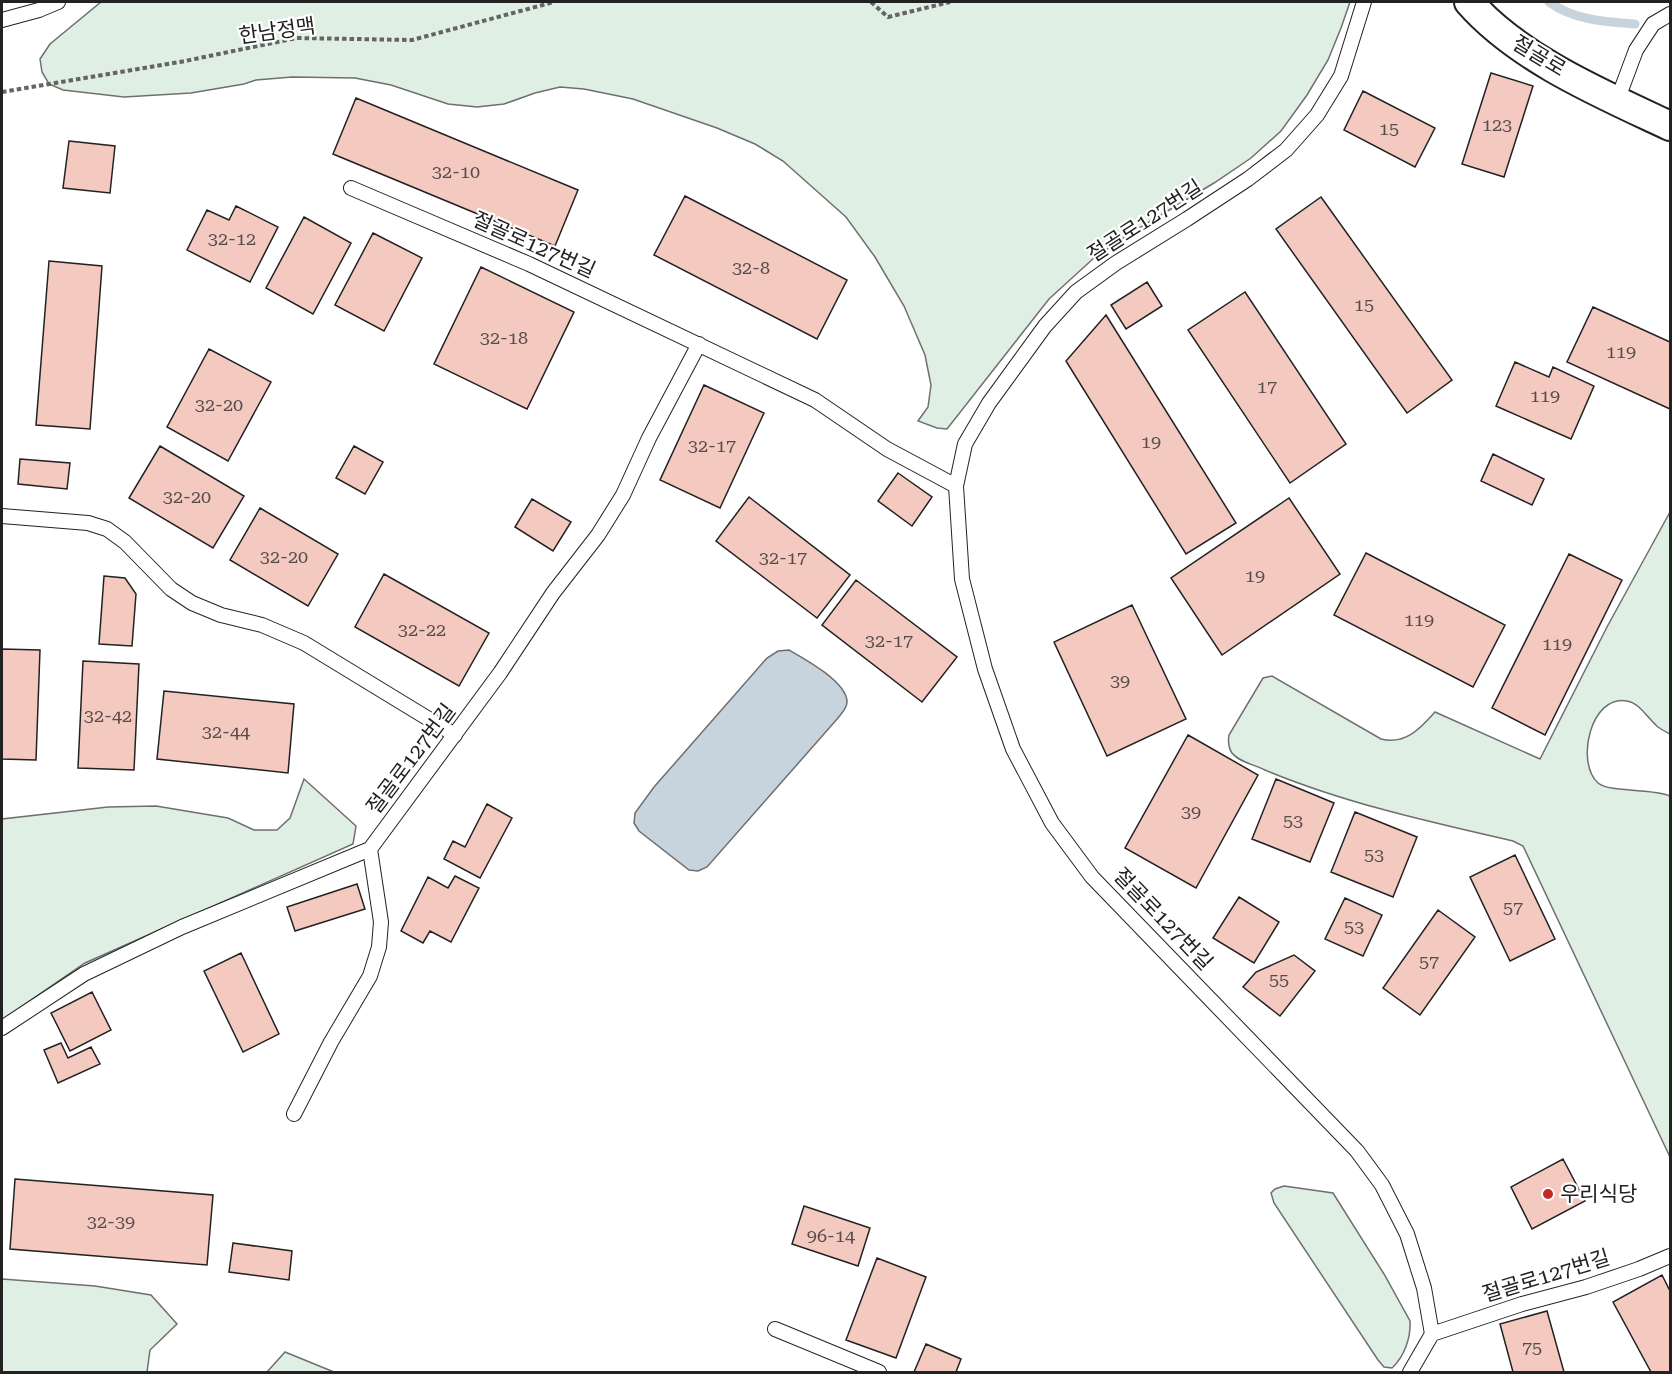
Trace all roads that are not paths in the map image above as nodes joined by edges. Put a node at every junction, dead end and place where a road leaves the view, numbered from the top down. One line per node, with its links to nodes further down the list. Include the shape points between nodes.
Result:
1 (58, 2): 5 (lane)
2 (1365, 2): 10 (lane, 절골로127번길, via 1341,76 1317,115 1286,150 1248,179 1076,292 1045,326 989,403 965,444)
3 (1469, 2): 6 (street, 절골로, via 1524,51)
4 (1671, 14): 6 (lane, via 1653,24 1636,50)
5 (2, 20)
6 (1617, 101): 7 (street, 절골로)
7 (1671, 126)
8 (351, 188): 9 (lane, 절골로127번길, via 529,264)
9 (699, 344): 10 (lane, 절골로127번길, via 815,400 887,449); 12 (lane, 절골로127번길, via 623,495)
10 (956, 486): 18 (lane, 절골로127번길, via 962,579 985,669 1013,749 1052,823 1092,877 1357,1151 1382,1185 1407,1234 1424,1288)
11 (2, 516): 12 (lane, via 88,523 107,529 171,589 192,603 304,642)
12 (455, 735): 13 (lane, 절골로127번길)
13 (370, 849): 14 (lane, via 182,927 84,974); 15 (lane, via 381,922 379,947 370,976)
14 (2, 1028)
15 (294, 1114)
16 (1671, 1256): 18 (lane, 절골로127번길, via 1586,1287)
17 (775, 1329): 19 (lane)
18 (1432, 1334): 20 (lane)
19 (879, 1372)
20 (1410, 1372)

